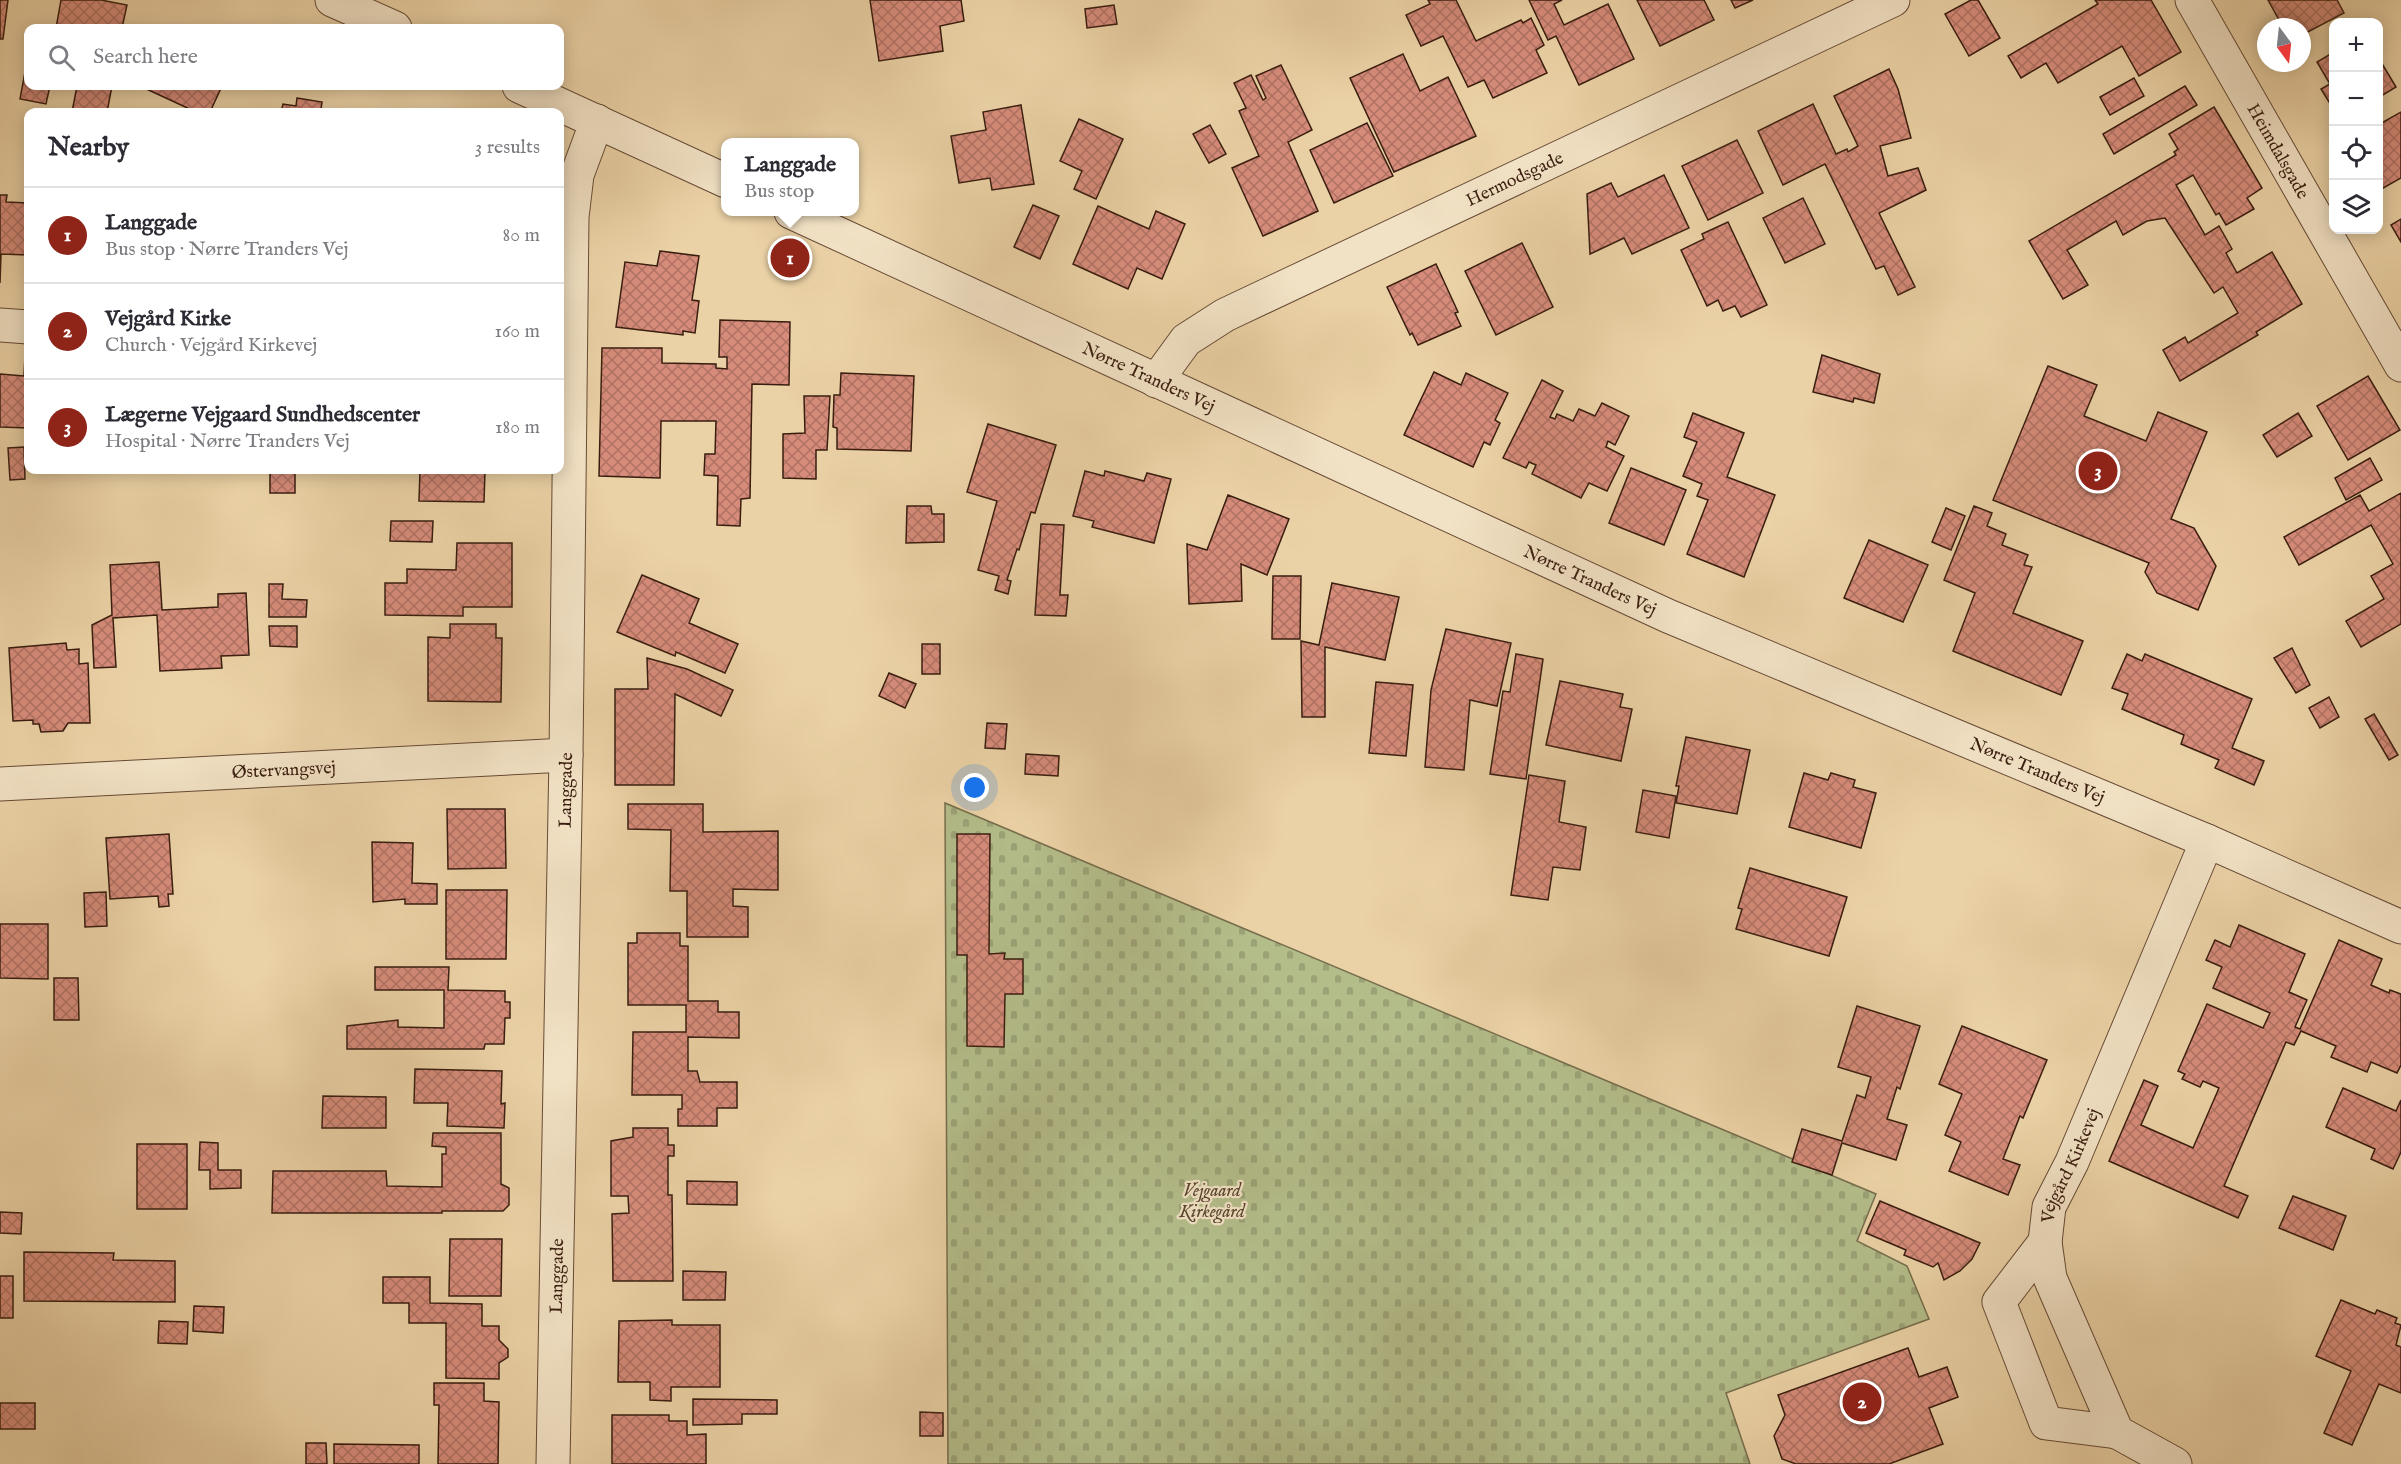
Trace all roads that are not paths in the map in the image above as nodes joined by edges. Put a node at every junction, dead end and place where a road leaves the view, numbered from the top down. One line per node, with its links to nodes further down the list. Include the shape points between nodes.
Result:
1 (332, 0): 4 (street)
2 (1893, 0): 12 (street, Hermodsgade, via 1225,315 1186,340)
3 (2192, 0): 11 (street, Heimdalsgade)
4 (385, 24)
5 (528, 90): 6 (street)
6 (597, 121): 7 (street); 13 (street, Langgade, via 577,176 572,216)
7 (721, 179)
8 (800, 216): 12 (street, Nørre Tranders Vej)
9 (0, 325): 10 (street)
10 (24, 327)
11 (2401, 365)
12 (1156, 381): 15 (street, Nørre Tranders Vej, via 1668,616)
13 (566, 755): 14 (street, Østervangsvej); 19 (street, Langgade)
14 (0, 784)
15 (2208, 841): 16 (street, Nørre Tranders Vej); 17 (street, Vejgård Kirkevej, via 2072,1162 2049,1207)
16 (2401, 927)
17 (2045, 1242): 18 (street, Vejgård Kirkevej, via 2050,1278); 18 (street, via 1999,1302 2046,1423)
18 (2117, 1432): 20 (street)
19 (554, 1464)
20 (2175, 1464)

